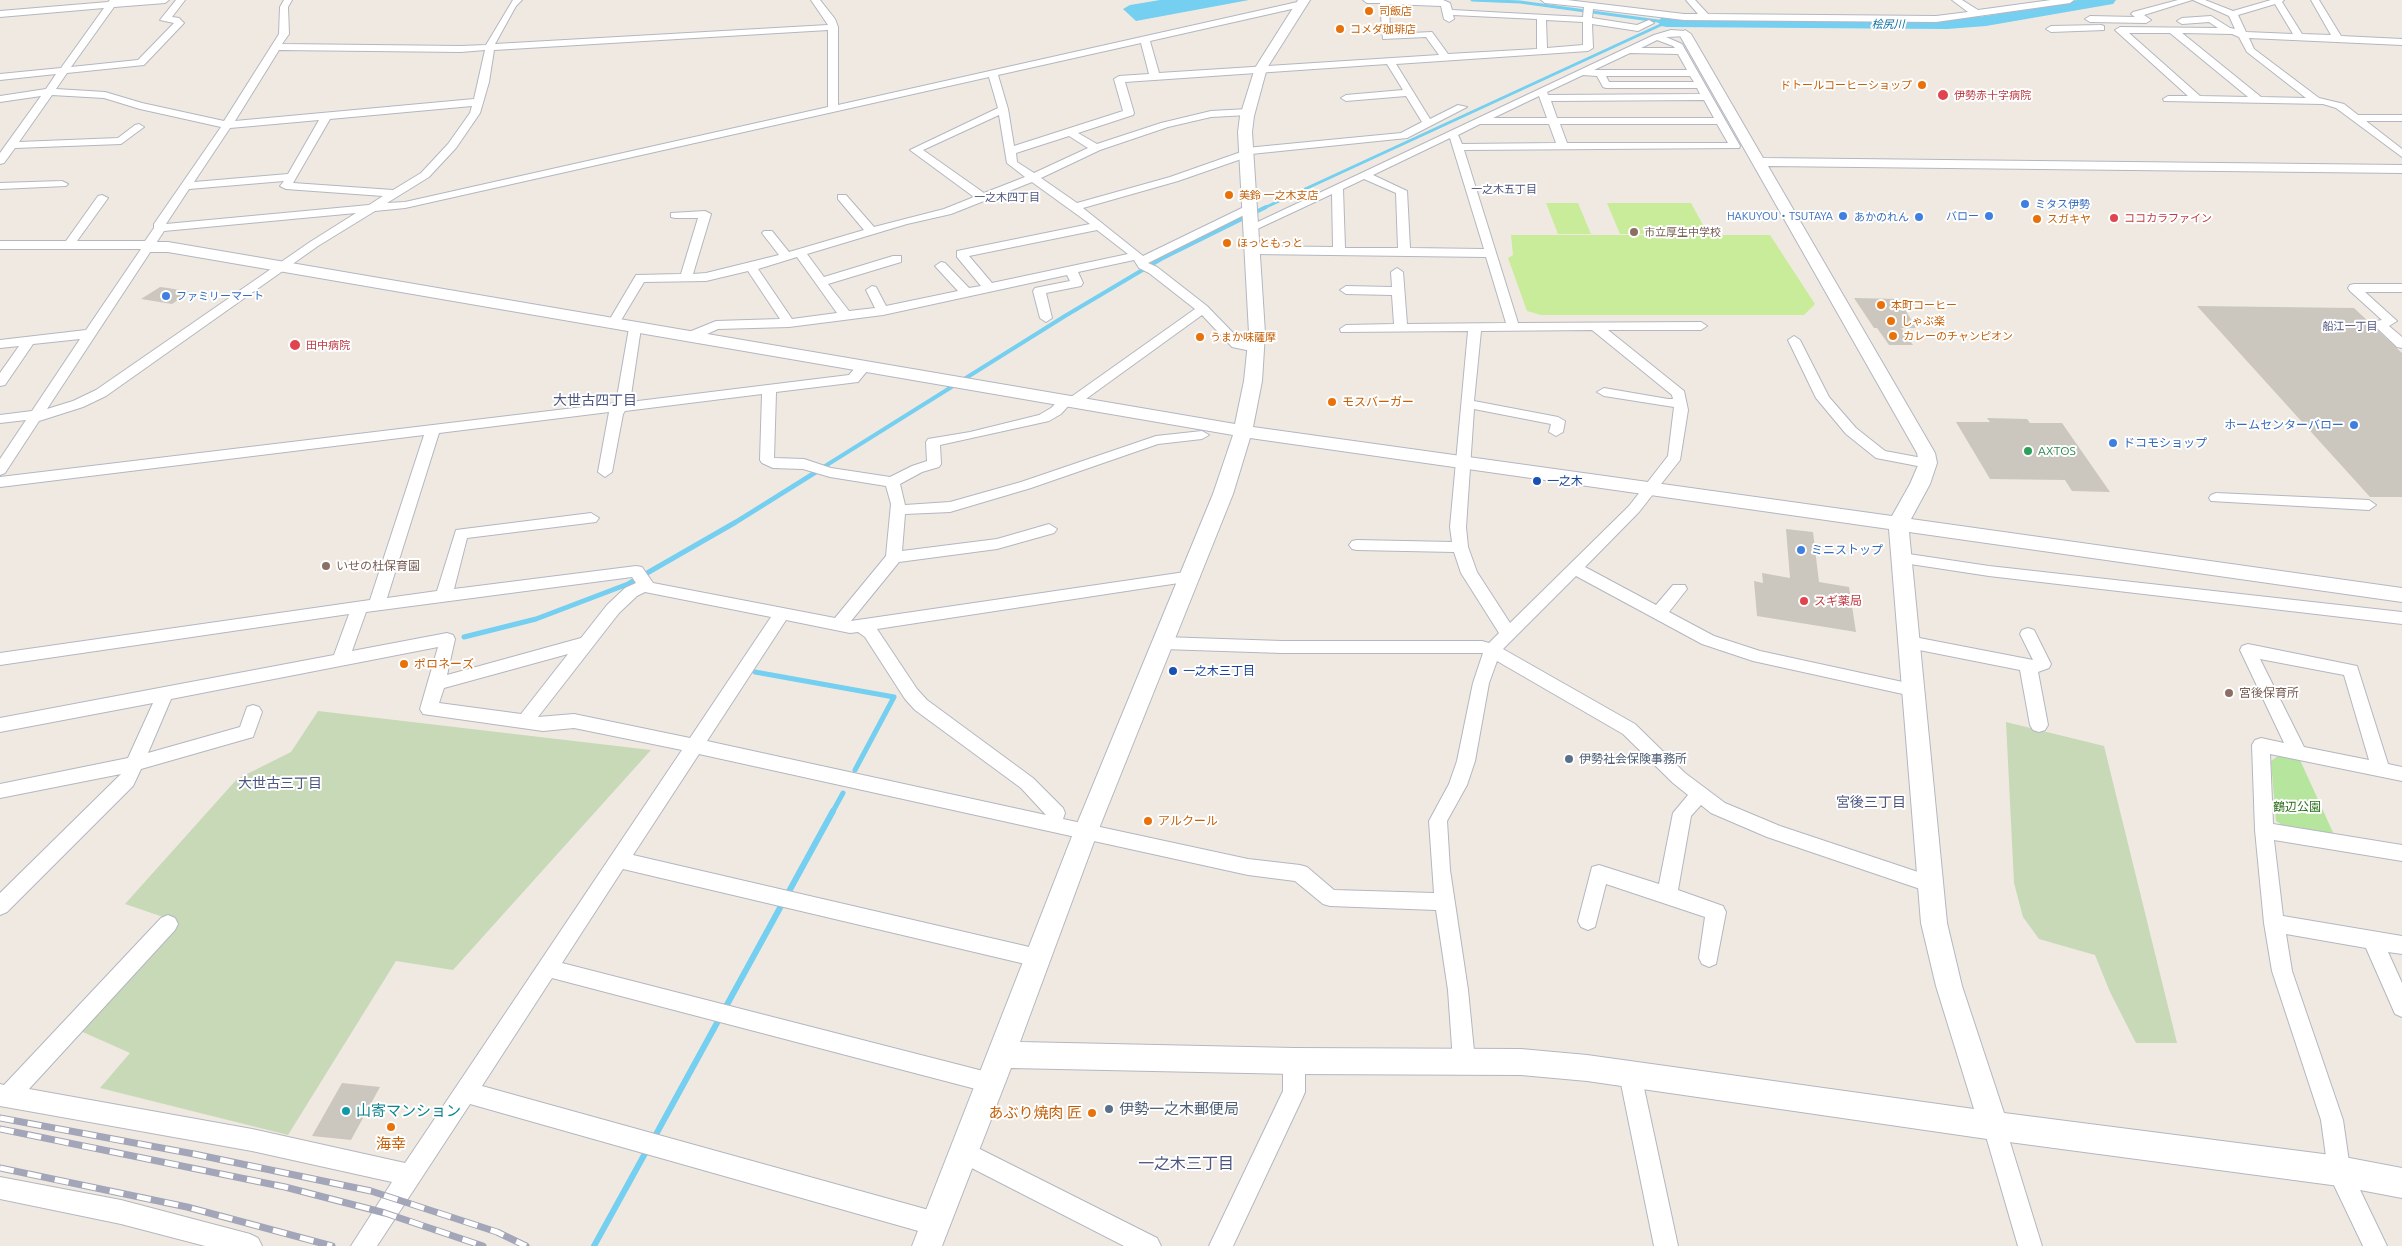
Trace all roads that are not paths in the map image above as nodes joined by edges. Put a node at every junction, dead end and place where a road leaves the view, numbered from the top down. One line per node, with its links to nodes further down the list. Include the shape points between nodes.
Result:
1 (37, 0): 20 (street)
2 (165, 0): 17 (street)
3 (181, 0): 53 (street, via 165,20 179,23 141,63)
4 (288, 0): 44 (street, via 284,7 284,34)
5 (518, 0): 45 (street)
6 (815, 0): 31 (street, via 830,19)
7 (1367, 0): 16 (street)
8 (1545, 0): 19 (street)
9 (1690, 0): 26 (street)
10 (1956, 0): 24 (street)
11 (2070, 0): 24 (street)
12 (2188, 0): 29 (street, via 2136,14)
13 (2197, 0): 25 (street)
14 (2279, 0): 25 (street); 41 (street)
15 (2315, 0): 42 (street)
16 (1384, 1): 27 (street, via 1443,3 1447,5 1449,15); 49 (street, via 1386,37 1429,34)
17 (112, 2): 20 (street); 53 (street)
18 (1303, 2): 40 (street); 52 (street)
19 (1573, 2): 22 (street)
20 (45, 10): 23 (street)
21 (2081, 11): 28 (street)
22 (1588, 12): 26 (street); 27 (street); 30 (street, via 1638,28); 46 (street, via 1588,48)
23 (0, 14)
24 (1978, 14): 26 (street, via 1936,19)
25 (2233, 14): 38 (street)
26 (1705, 17)
27 (1541, 18): 46 (street)
28 (2090, 19): 29 (street); 32 (street)
29 (2146, 20): 36 (street, via 2211,19)
30 (1649, 23)
31 (832, 27): 45 (street); 75 (street)
32 (2101, 28): 33 (street); 34 (street)
33 (2051, 29)
34 (2120, 30): 35 (street); 69 (street)
35 (2173, 30): 36 (street); 70 (street)
36 (2228, 31): 38 (street)
37 (1686, 34): 39 (street, via 1671,33); 97 (street)
38 (2244, 35): 41 (street); 71 (street, via 2250,50)
39 (1658, 37): 47 (street); 48 (street, via 1676,44)
40 (1144, 38): 54 (street); 60 (street)
41 (2300, 38): 42 (street)
42 (2338, 39): 43 (street)
43 (2402, 42)
44 (276, 47): 45 (street); 85 (street)
45 (488, 48): 72 (street)
46 (1542, 50): 49 (street)
47 (1626, 51): 48 (street); 51 (street)
48 (1681, 51): 58 (street, via 1682,62)
49 (1444, 56): 50 (street)
50 (1388, 60): 52 (street); 63 (street)
51 (1603, 62): 55 (street); 57 (street, via 1636,62)
52 (1260, 70): 60 (street); 77 (street)
53 (63, 71): 59 (street); 62 (street)
54 (994, 72): 75 (street); 76 (street)
55 (1579, 73): 56 (street); 64 (street)
56 (1600, 73): 57 (street); 61 (street, via 1606,85)
57 (1647, 73): 58 (street)
58 (1693, 73): 61 (street)
59 (0, 77)
60 (1155, 77): 87 (street, via 1119,79 1129,113)
61 (1699, 85): 65 (street)
62 (48, 92): 67 (street); 85 (street, via 105,94 140,106); 89 (street)
63 (1409, 93): 66 (street); 84 (street)
64 (1543, 94): 65 (street); 81 (street); 82 (street)
65 (1706, 97): 83 (street)
66 (1346, 98)
67 (0, 99): 73 (street)
68 (2168, 99): 69 (street)
69 (2197, 99): 70 (street)
70 (2257, 99): 71 (street)
71 (2315, 100): 79 (street, via 2340,106)
72 (479, 102): 78 (street); 106 (street, via 465,129 447,151 425,175)
73 (0, 104)
74 (1462, 107): 84 (street)
75 (833, 109): 111 (street, via 405,205)
76 (1003, 109): 93 (street); 109 (street, via 915,150)
77 (1248, 112): 92 (street, via 1188,118); 94 (street)
78 (326, 116): 85 (street); 100 (street)
79 (2356, 118): 80 (street); 95 (street)
80 (2402, 118)
81 (1476, 121): 82 (street); 88 (street)
82 (1554, 121): 83 (street); 91 (street)
83 (1720, 121): 91 (street, via 1735,146)
84 (1428, 123): 94 (street, via 1403,136)
85 (227, 125): 104 (street)
86 (139, 126): 89 (street, via 121,141)
87 (1070, 132): 92 (street); 93 (street)
88 (1454, 132): 90 (street); 99 (street)
89 (11, 145): 96 (street)
90 (1458, 147): 91 (street); 125 (street)
91 (1563, 147)
92 (1096, 148): 101 (street)
93 (1010, 150): 101 (street, via 1012,163)
94 (1246, 152): 110 (street, via 1174,179); 113 (street)
95 (2402, 154)
96 (0, 161)
97 (1758, 162): 98 (street); 178 (street, via 1922,444)
98 (2402, 168)
99 (1364, 175): 105 (street); 124 (street, via 1401,191)
100 (292, 177): 104 (street); 106 (street, via 286,186)
101 (1032, 178): 109 (street); 110 (street)
102 (62, 184): 103 (street)
103 (0, 186)
104 (186, 186): 115 (street)
105 (1336, 188): 113 (street); 122 (street)
106 (397, 194): 111 (street)
107 (842, 197): 116 (street)
108 (102, 198): 119 (street)
109 (983, 198): 116 (street, via 947,212)
110 (1075, 208): 114 (street)
111 (372, 209): 115 (street); 131 (street)
112 (674, 215): 134 (street, via 705,214)
113 (1251, 217): 121 (street); 128 (street, via 1237,213)
114 (1099, 226): 128 (street); 136 (street, via 961,254)
115 (160, 228): 120 (street)
116 (871, 231): 123 (street)
117 (768, 233): 126 (street)
118 (0, 245): 119 (street)
119 (69, 245): 120 (street)
120 (148, 246): 131 (street); 156 (street)
121 (1253, 250): 122 (street); 162 (street)
122 (1339, 251): 124 (street)
123 (798, 252): 126 (street); 135 (street)
124 (1404, 252): 125 (street)
125 (1490, 253): 149 (street)
126 (786, 256): 129 (street)
127 (897, 260): 135 (street)
128 (1144, 263): 132 (street); 142 (street)
129 (750, 266): 134 (street, via 714,275); 147 (street)
130 (941, 266): 141 (street)
131 (280, 267): 148 (street); 171 (street, via 101,393)
132 (1070, 269): 136 (street); 145 (street, via 1077,283 1039,291)
133 (1397, 272): 140 (street)
134 (686, 276): 148 (street, via 640,278)
135 (820, 282): 144 (street)
136 (990, 288): 141 (street)
137 (2402, 288): 146 (street, via 2354,288)
138 (872, 290): 143 (street)
139 (1346, 290): 140 (street)
140 (1398, 291): 154 (street)
141 (965, 294): 143 (street)
142 (1203, 309): 162 (street, via 1238,344); 167 (street)
143 (884, 310): 144 (street)
144 (846, 316): 147 (street)
145 (1046, 318)
146 (2396, 321): 161 (street, via 2380,324)
147 (789, 322): 157 (street, via 716,326)
148 (613, 324): 153 (street)
149 (1513, 326): 150 (street); 152 (street)
150 (1595, 326): 151 (street); 168 (street, via 1672,386 1679,394)
151 (1701, 326)
152 (1475, 327): 154 (street); 169 (street)
153 (635, 328): 157 (street); 170 (street)
154 (1401, 328): 155 (street)
155 (1346, 329)
156 (88, 334): 159 (street); 171 (street)
157 (689, 336): 163 (street)
158 (1794, 340): 178 (street, via 1824,398 1851,431 1881,455)
159 (29, 341): 160 (street); 164 (street)
160 (0, 344)
161 (2402, 344)
162 (1256, 348): 175 (street)
163 (865, 365): 165 (street, via 853,379); 167 (street)
164 (0, 382)
165 (769, 389): 170 (street); 182 (street, via 766,460)
166 (1604, 392): 168 (street)
167 (1071, 400): 175 (street); 182 (street, via 1044,418 933,442 934,464)
168 (1680, 403): 183 (street, via 1675,457)
169 (1467, 404): 173 (street); 177 (street)
170 (622, 406): 174 (street); 180 (street, via 616,413)
171 (35, 417): 172 (street); 179 (street)
172 (0, 419)
173 (1560, 422)
174 (433, 430): 181 (street); 200 (street)
175 (1243, 431): 177 (street); 195 (street)
176 (1202, 435): 186 (street, via 1156,440 1026,486 950,507)
177 (1464, 462): 183 (street); 191 (street, via 1458,527)
178 (1928, 463): 188 (street)
179 (0, 470)
180 (605, 472)
181 (0, 482)
182 (892, 482): 186 (street)
183 (1650, 490): 188 (street); 194 (street)
184 (2216, 498): 185 (street)
185 (2369, 505)
186 (898, 510): 192 (street)
187 (590, 518): 199 (street, via 461,534)
188 (1898, 524): 193 (street); 198 (street)
189 (1049, 529): 192 (street, via 997,544)
190 (1357, 545): 191 (street)
191 (1460, 547): 207 (street, via 1468,574)
192 (894, 557): 205 (street)
193 (1902, 558): 204 (street, via 1989,571); 209 (street)
194 (1573, 568): 202 (street); 207 (street)
195 (1192, 576): 206 (street); 211 (street)
196 (642, 580): 199 (street); 203 (street, via 672,593); 210 (street)
197 (1679, 589): 202 (street)
198 (2402, 595)
199 (444, 596): 200 (street)
200 (377, 604): 201 (street)
201 (360, 607): 213 (street); 214 (street)
202 (1659, 613): 217 (street, via 1708,640 1759,657)
203 (782, 614): 205 (street); 223 (street)
204 (2402, 618)
205 (839, 625): 206 (street)
206 (860, 625): 230 (street, via 871,633 921,705 1027,784 1056,813)
207 (1508, 633): 212 (street)
208 (2028, 634): 215 (street, via 2043,664)
209 (1909, 642): 215 (street, via 2028,665); 217 (street)
210 (586, 643): 216 (street); 220 (street)
211 (1163, 643): 212 (street, via 1282,647 1482,647); 232 (street)
212 (1492, 650): 229 (street, via 1629,729); 237 (street, via 1466,761 1458,785 1438,821 1440,870)
213 (0, 659)
214 (341, 659): 216 (street, via 447,639); 218 (street)
215 (2029, 669): 222 (street)
216 (436, 684): 220 (street, via 429,709)
217 (1912, 690): 235 (street)
218 (165, 694): 221 (street); 225 (street)
219 (253, 712): 225 (street, via 248,732)
220 (525, 722): 223 (street, via 574,721)
221 (0, 725)
222 (2039, 725)
223 (696, 746): 230 (street); 234 (street)
224 (2298, 753): 226 (street); 226 (street, via 2248,650 2351,670); 231 (street, via 2261,745)
225 (135, 764): 228 (street); 238 (street, via 127,782)
226 (2381, 770): 227 (street)
227 (2402, 774)
228 (0, 791)
229 (1700, 796): 235 (street, via 1718,808 1774,832); 236 (street, via 1682,813)
230 (1052, 824): 232 (street)
231 (2264, 830): 233 (street); 240 (street)
232 (1086, 831): 237 (street, via 1248,868 1300,873 1330,898); 244 (street)
233 (2402, 853)
234 (619, 860): 244 (street); 246 (street)
235 (1929, 884): 255 (street, via 1947,978)
236 (1666, 895): 239 (street, via 1599,873); 245 (street, via 1716,912)
237 (1446, 902): 249 (street)
238 (0, 906)
239 (1588, 921)
240 (2274, 923): 242 (street); 258 (street, via 2282,971 2332,1120)
241 (168, 924): 254 (street)
242 (2374, 940): 243 (street); 247 (street)
243 (2402, 945)
244 (1038, 958): 248 (street)
245 (1709, 958)
246 (548, 968): 252 (street); 253 (street)
247 (2402, 1007)
248 (1002, 1055): 250 (street); 252 (street)
249 (1464, 1060): 250 (street); 251 (street, via 1521,1062)
250 (1294, 1061): 266 (street, via 1294,1092)
251 (1630, 1074): 255 (street); 267 (street)
252 (991, 1084): 257 (street)
253 (465, 1092): 256 (street); 259 (street)
254 (4, 1096): 259 (street, via 252,1140)
255 (1994, 1126): 258 (street); 268 (street)
256 (663, 1148): 262 (street)
257 (964, 1152): 262 (street); 265 (street)
258 (2339, 1171): 260 (street); 269 (street)
259 (410, 1175): 264 (street)
260 (2402, 1183)
261 (0, 1188): 263 (street, via 121,1212)
262 (931, 1235)
263 (250, 1246)
264 (363, 1246)
265 (1149, 1246)
266 (1221, 1246)
267 (1666, 1246)
268 (2030, 1246)
269 (2375, 1246)

